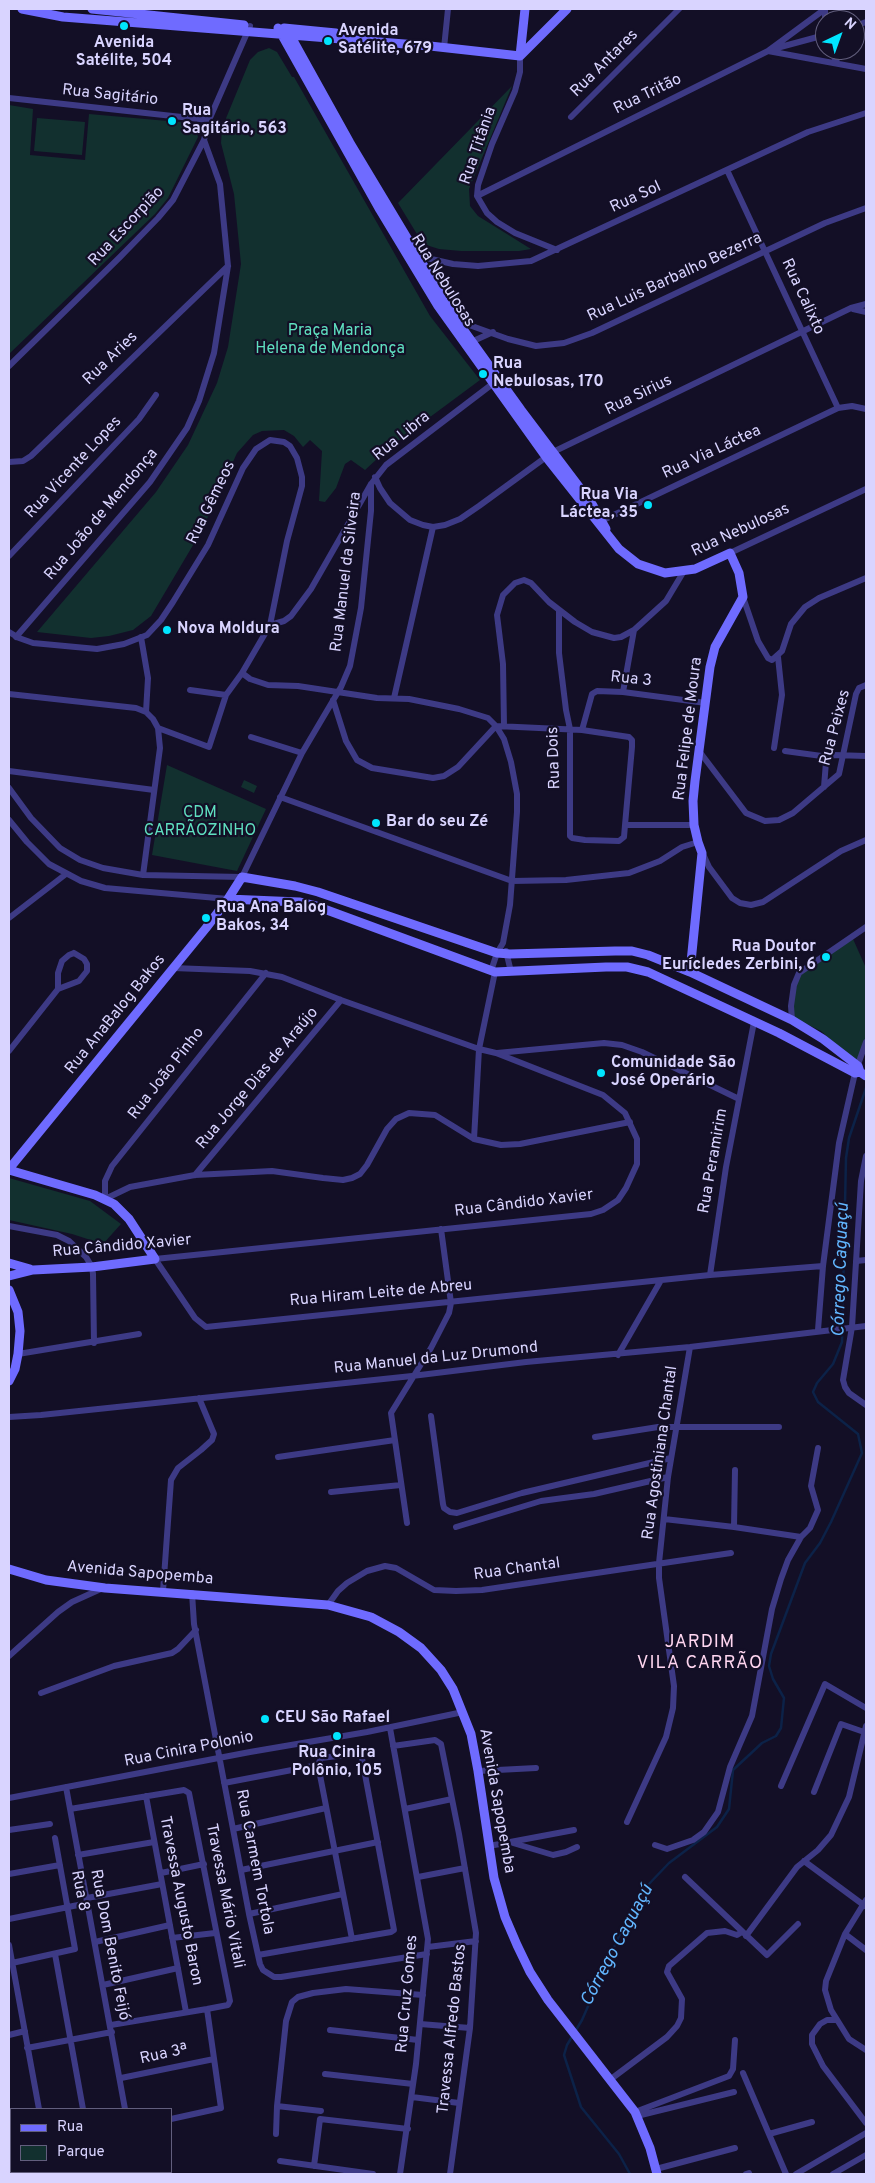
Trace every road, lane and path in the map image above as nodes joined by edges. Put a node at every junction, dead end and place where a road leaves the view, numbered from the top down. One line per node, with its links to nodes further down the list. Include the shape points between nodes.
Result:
1 (22, 9): 8 (main road, via 63,17)
2 (92, 9): 8 (main road)
3 (448, 9): 11 (street)
4 (525, 9): 13 (main road, Rua Titânia)
5 (567, 9): 13 (main road)
6 (679, 9): 18 (street, Rua Antares)
7 (825, 9): 12 (street, Rua Tritão)
8 (249, 29): 9 (main road); 19 (street, Rua Escorpião)
9 (284, 32): 11 (main road); 26 (main road, Rua Nebulosas)
10 (815, 38): 12 (street)
11 (444, 48): 13 (main road)
12 (768, 51): 14 (street); 22 (street, Rua Tritão)
13 (520, 56): 22 (street, Rua Titânia, via 515,91 492,144)
14 (837, 62): 15 (street)
15 (866, 69)
16 (9, 98): 19 (street, Rua Sagitário)
17 (866, 113): 21 (street, Rua Sol, via 808,132)
18 (571, 117)
19 (209, 120): 20 (street, Rua Escorpião)
20 (204, 140): 27 (street, Rua João de Mendonça, via 220,184); 35 (street, Rua Escorpião, via 173,200 158,218)
21 (728, 170): 24 (street, Rua Sol); 25 (street, Rua Calixto)
22 (476, 196): 24 (street, Rua Titânia, via 486,213 497,222)
23 (866, 208): 25 (street, Rua Luis Barbalho Bezerra)
24 (557, 250): 26 (street, Rua Sol, via 531,261 495,266)
25 (765, 250): 32 (street, Rua Luis Barbalho Bezerra, via 592,333 564,343 536,346); 33 (street, Rua Calixto)
26 (414, 258): 31 (main road, Rua Nebulosas)
27 (228, 266): 41 (street, Rua Aries, via 31,456); 55 (street, Rua João de Mendonça, via 214,353 187,428 150,482)
28 (866, 304): 29 (street, Rua Sirius)
29 (851, 308): 30 (street); 33 (street, Rua Sirius)
30 (866, 312)
31 (454, 324): 32 (street, Rua Luis Barbalho Bezerra); 34 (main road, Rua Nebulosas)
32 (493, 332): 34 (street)
33 (803, 332): 38 (street, Rua Calixto); 40 (street, Rua Sirius)
34 (469, 343): 36 (main road, Rua Nebulosas)
35 (9, 366)
36 (496, 381): 40 (main road, Rua Nebulosas); 42 (street, Rua Libra, via 396,456)
37 (156, 395): 47 (street, Rua Vicente Lopes, via 138,419)
38 (838, 408): 39 (street); 44 (street, Rua Via Láctea)
39 (866, 409)
40 (550, 454): 44 (main road, Rua Nebulosas); 45 (street, Rua Sirius, via 460,518)
41 (9, 462)
42 (373, 480): 45 (street, via 410,520); 52 (street, Rua Libra, via 312,589 291,616); 62 (street, Rua Manuel da Silveira, via 356,637 350,666)
43 (866, 489): 46 (street, Rua Nebulosas)
44 (600, 521): 48 (main road, Rua Nebulosas, via 619,549 638,564 665,573)
45 (433, 527): 65 (street)
46 (730, 553): 48 (main road, Rua Nebulosas); 50 (main road, via 739,573)
47 (9, 556)
48 (684, 571): 53 (street, via 666,601)
49 (866, 578): 57 (street, via 805,607 791,624)
50 (743, 597): 57 (street, via 762,649 768,658); 67 (main road, Rua Felipe de Moura, via 716,647)
51 (559, 610): 53 (street, via 603,637 618,638); 70 (street, via 524,580 511,586 499,605); 72 (street, Rua Dois, via 559,653)
52 (270, 625): 56 (street, Rua Gêmeos, via 302,478 298,458 290,446 270,440 250,457 208,544 161,620); 58 (street)
53 (634, 630): 61 (street)
54 (9, 632): 55 (street, Rua Gêmeos)
55 (16, 637): 56 (street, Rua Gêmeos, via 46,645 97,649)
56 (141, 638): 68 (street, via 148,678)
57 (778, 657): 75 (street, via 782,695)
58 (242, 674): 62 (street, via 268,685); 64 (street)
59 (866, 685): 79 (street, Rua Peixes, via 856,694)
60 (190, 690): 64 (street)
61 (624, 692): 67 (street, Rua 3); 73 (street, Rua 3, via 594,692)
62 (337, 693): 65 (street); 66 (street, Rua Manuel da Silveira)
63 (9, 694): 68 (street, via 136,708)
64 (226, 695): 71 (street, via 207,748)
65 (394, 698): 69 (street, via 459,709 488,718)
66 (333, 700): 69 (street, via 346,741 357,760 372,768 433,778 458,768); 78 (street, Rua Manuel da Silveira)
67 (706, 703): 76 (main road, Rua Felipe de Moura)
68 (146, 712): 71 (street)
69 (496, 726): 70 (street); 96 (street, via 504,739 517,794)
70 (504, 726): 72 (street)
71 (158, 728): 85 (street, via 160,748)
72 (570, 729): 73 (street); 88 (street, Rua Dois, via 571,837 620,841 624,837)
73 (582, 730): 88 (street, via 631,738)
74 (251, 736): 78 (street)
75 (774, 748)
76 (700, 751): 83 (street, Rua Peixes, via 746,813 759,820 771,821 787,816); 89 (main road, Rua Felipe de Moura, via 693,801)
77 (785, 751): 81 (street)
78 (302, 753): 86 (street, Rua Manuel da Silveira)
79 (843, 756): 80 (street); 81 (street); 83 (street, Rua Peixes, via 839,774)
80 (866, 756)
81 (829, 757): 83 (street)
82 (9, 771): 85 (street)
83 (824, 787)
84 (9, 788): 94 (street, via 31,818 60,848 103,868)
85 (154, 790): 94 (street)
86 (280, 797): 95 (street, Rua Manuel da Silveira); 96 (street)
87 (9, 820): 93 (street, via 39,855)
88 (625, 825): 89 (street)
89 (694, 825): 91 (main road, Rua Felipe de Moura)
90 (866, 840): 92 (street, via 840,851 763,902 751,905 732,898)
91 (698, 842): 92 (main road, Rua Felipe de Moura); 96 (street, via 628,873 566,880)
92 (702, 853): 106 (main road)
93 (66, 874): 97 (street, via 105,888); 98 (street)
94 (143, 875): 95 (street)
95 (242, 877): 97 (main road, Rua AnaBalog Bakos); 101 (main road, via 318,892)
96 (512, 881): 100 (street)
97 (228, 899): 103 (main road, Rua AnaBalog Bakos); 104 (main road, via 299,902 316,906)
98 (9, 918)
99 (866, 927): 110 (street, via 799,973)
100 (503, 943): 101 (street); 102 (street)
101 (497, 953): 102 (main road); 104 (street)
102 (508, 954): 105 (street); 106 (main road, via 632,951)
103 (173, 968): 107 (street, Rua Cândido Xavier); 122 (main road, Rua AnaBalog Bakos)
104 (493, 971): 105 (main road); 114 (street)
105 (511, 972): 111 (main road, via 627,967 655,976)
106 (690, 972): 110 (main road)
107 (266, 973): 109 (street, Rua Cândido Xavier); 125 (street, Rua João Pinho, via 112,1166 105,1181)
108 (58, 989): 108 (street, via 62,961 68,955 80,955 87,964 84,976); 115 (street)
109 (341, 1000): 114 (street, Rua Cândido Xavier); 123 (street, Rua Jorge Dias de Araújo)
110 (787, 1019): 112 (main road); 117 (main road, via 823,1039)
111 (754, 1022): 112 (main road); 118 (street, Rua Peramirim)
112 (779, 1031): 117 (main road)
113 (866, 1042): 117 (street)
114 (479, 1049): 116 (street, Rua Cândido Xavier); 120 (street)
115 (9, 1052)
116 (496, 1053): 118 (street, via 604,1043 622,1045); 119 (street, Rua Cândido Xavier, via 603,1095 620,1108)
117 (860, 1072): 132 (street, via 839,1143)
118 (739, 1099): 135 (street, Rua Peramirim)
119 (630, 1122): 120 (street, via 520,1144 501,1145); 127 (street, Rua Cândido Xavier, via 637,1139 638,1164 618,1200 603,1210)
120 (474, 1139): 123 (street, via 435,1115 409,1113 396,1119 367,1165 352,1178 343,1180 272,1171)
121 (866, 1156): 124 (street)
122 (9, 1169): 125 (main road, Rua Hiram Leite de Abreu)
123 (196, 1175): 125 (street, via 130,1187)
124 (864, 1181): 130 (street)
125 (105, 1199): 128 (main road, Rua Hiram Leite de Abreu, via 129,1219)
126 (9, 1226): 133 (street, via 57,1235 79,1249)
127 (441, 1229): 128 (street, Rua Cândido Xavier); 139 (street)
128 (155, 1260): 133 (main road, Rua Cândido Xavier); 139 (street, Rua Hiram Leite de Abreu, via 195,1318 206,1328)
129 (866, 1260): 130 (street)
130 (856, 1261): 141 (street)
131 (9, 1263): 134 (main road)
132 (823, 1266): 135 (street, Rua Hiram Leite de Abreu); 142 (street)
133 (92, 1267): 134 (main road, Rua Cândido Xavier); 144 (street)
134 (32, 1270): 136 (main road, Rua Cândido Xavier)
135 (710, 1275): 137 (street, Rua Hiram Leite de Abreu)
136 (9, 1276)
137 (660, 1282): 139 (street, Rua Hiram Leite de Abreu); 147 (street)
138 (9, 1290): 146 (main road, via 18,1312)
139 (451, 1303): 148 (street, via 439,1334)
140 (866, 1326): 141 (street, Rua Manuel da Luz Drumond)
141 (848, 1327): 142 (street, Rua Manuel da Luz Drumond); 151 (street, via 843,1380 849,1393)
142 (818, 1330): 145 (street, Rua Manuel da Luz Drumond)
143 (139, 1334): 144 (street)
144 (94, 1342): 146 (street)
145 (690, 1348): 147 (street, Rua Manuel da Luz Drumond); 154 (street, Rua Agostiniana Chantal)
146 (18, 1354): 149 (main road)
147 (618, 1355): 148 (street, Rua Manuel da Luz Drumond)
148 (412, 1376): 150 (street, Rua Manuel da Luz Drumond); 157 (street, via 391,1413)
149 (9, 1381)
150 (199, 1398): 153 (street, Rua Manuel da Luz Drumond); 174 (street, via 214,1434 202,1450 178,1468 171,1480)
151 (866, 1405)
152 (431, 1416): 160 (street, via 443,1504 450,1512 457,1513 522,1493)
153 (9, 1417)
154 (677, 1427): 155 (street); 156 (street, via 649,1427); 160 (street, Rua Agostiniana Chantal)
155 (779, 1427)
156 (595, 1437)
157 (395, 1440): 159 (street); 163 (street)
158 (818, 1448): 169 (street, via 811,1486 818,1510)
159 (278, 1456)
160 (671, 1458): 162 (street, Rua Agostiniana Chantal)
161 (735, 1470): 168 (street)
162 (668, 1477): 165 (street, Rua Agostiniana Chantal); 167 (street, via 594,1494 541,1501)
163 (402, 1485): 164 (street); 166 (street)
164 (331, 1492)
165 (664, 1519): 168 (street); 171 (street, Rua Agostiniana Chantal)
166 (407, 1523)
167 (456, 1527)
168 (734, 1527): 169 (street)
169 (802, 1537): 208 (street, via 780,1579 752,1716 730,1768 718,1812 704,1832 693,1840 666,1849)
170 (731, 1553): 171 (street, Rua Chantal)
171 (659, 1563): 176 (street, Rua Chantal, via 456,1592 434,1590 396,1568 385,1566 367,1571 347,1583); 199 (street, Rua Agostiniana Chantal, via 674,1686 673,1708 666,1737)
172 (9, 1569): 173 (main road, Avenida Sapopemba, via 46,1580)
173 (104, 1588): 174 (main road, Avenida Sapopemba); 178 (street, via 58,1612)
174 (163, 1592): 175 (main road, Avenida Sapopemba)
175 (192, 1594): 176 (main road, Avenida Sapopemba); 177 (street, Rua Carmem Tortola)
176 (328, 1605): 181 (main road, Avenida Sapopemba, via 370,1617 421,1648 454,1689)
177 (196, 1630): 179 (street, via 172,1653 114,1666); 185 (street, Rua Carmem Tortola)
178 (9, 1656)
179 (41, 1693)
180 (866, 1708): 190 (street, via 825,1684)
181 (463, 1712): 182 (street, Rua Cinira Polonio); 188 (main road, Avenida Sapopemba)
182 (390, 1728): 184 (street, Rua Cruz Gomes); 185 (street, Rua Cinira Polonio)
183 (865, 1729): 192 (street, via 841,1724); 213 (street, via 851,1790 838,1820 825,1844)
184 (393, 1746): 195 (street, Travessa Alfredo Bastos, via 438,1741); 198 (street, Rua Cruz Gomes)
185 (220, 1758): 189 (street, Rua Carmem Tortola); 191 (street, Rua Cinira Polonio)
186 (318, 1765): 189 (street); 196 (street); 206 (street, via 321,1758 361,1753)
187 (536, 1768): 188 (street)
188 (478, 1771): 209 (main road, Avenida Sapopemba)
189 (224, 1783): 201 (street, Rua Carmem Tortola)
190 (781, 1786)
191 (66, 1787): 194 (street, Rua Cinira Polonio); 197 (street, Rua Dom Benito Feijó)
192 (814, 1792)
193 (146, 1796): 197 (street, Travessa Mário Vitali); 205 (street, Travessa Augusto Baron); 214 (street, Travessa Mário Vitali, via 184,1790 189,1793)
194 (9, 1798)
195 (452, 1800): 198 (street); 216 (street, Travessa Alfredo Bastos)
196 (326, 1808): 201 (street); 211 (street)
197 (70, 1809): 212 (street, Rua Dom Benito Feijó)
198 (405, 1809): 220 (street, Rua Cruz Gomes)
199 (628, 1822)
200 (50, 1824): 202 (street)
201 (233, 1829): 217 (street, Rua Carmem Tortola)
202 (9, 1830)
203 (574, 1830): 207 (street)
204 (55, 1838): 215 (street, Rua 8)
205 (154, 1842): 212 (street); 218 (street, Travessa Augusto Baron)
206 (378, 1842): 211 (street); 235 (street, via 393,1932)
207 (512, 1842): 209 (street); 210 (street, via 553,1854)
208 (655, 1845)
209 (489, 1846): 266 (main road, Avenida Sapopemba, via 505,1916 530,1972)
210 (577, 1847)
211 (334, 1851): 217 (street); 223 (street)
212 (78, 1855): 224 (street, Rua Dom Benito Feijó)
213 (804, 1861): 225 (street); 232 (street)
214 (204, 1864): 218 (street); 231 (street, Travessa Mário Vitali)
215 (60, 1865): 219 (street); 226 (street, Rua 8)
216 (465, 1868): 220 (street); 236 (street, Travessa Alfredo Bastos)
217 (241, 1870): 227 (street, Rua Carmem Tortola)
218 (160, 1873): 222 (street, Travessa Augusto Baron)
219 (9, 1874)
220 (418, 1877): 239 (street, Rua Cruz Gomes)
221 (684, 1877): 232 (street)
222 (162, 1884): 224 (street); 230 (street, Travessa Augusto Baron)
223 (343, 1894): 227 (street); 235 (street)
224 (87, 1901): 226 (street); 237 (street, Rua Dom Benito Feijó)
225 (865, 1904): 233 (street)
226 (68, 1907): 228 (street); 241 (street, Rua 8, via 75,1950)
227 (249, 1914): 243 (street, Rua Carmem Tortola)
228 (9, 1919)
229 (798, 1924): 232 (street, via 768,1955)
230 (170, 1925): 234 (street, Travessa Augusto Baron); 237 (street)
231 (215, 1933): 234 (street); 248 (street, Travessa Mário Vitali, via 231,2002)
232 (744, 1934): 266 (street, via 707,1933 669,1966 667,1972 682,1999 677,2026)
233 (845, 1934): 240 (street); 250 (street, via 825,1990)
234 (172, 1938): 245 (street, Travessa Augusto Baron)
235 (352, 1939): 243 (street)
236 (476, 1941): 239 (street); 252 (street, Travessa Alfredo Bastos)
237 (95, 1942): 246 (street, Rua Dom Benito Feijó)
238 (9, 1944): 244 (street)
239 (428, 1947): 242 (street, Rua Cruz Gomes)
240 (866, 1950)
241 (55, 1954): 244 (street); 257 (street)
242 (427, 1954): 243 (street, Rua Carmem Tortola, via 274,1978 263,1970); 247 (street, Rua Cruz Gomes)
243 (258, 1955)
244 (12, 1963): 255 (street)
245 (178, 1968): 246 (street); 249 (street, Travessa Augusto Baron)
246 (103, 1985): 253 (street, Rua Dom Benito Feijó)
247 (423, 1995): 251 (street, Rua Cruz Gomes); 271 (street, via 335,1990 294,2000 289,2006)
248 (206, 2009): 249 (street, Travessa Mário Vitali); 262 (street)
249 (186, 2012): 253 (street, Travessa Mário Vitali)
250 (836, 2020): 261 (street, via 849,2039); 279 (street, via 820,2024 812,2035 812,2044 823,2066)
251 (420, 2024): 252 (street); 258 (street, Rua Cruz Gomes)
252 (470, 2028): 270 (street, Travessa Alfredo Bastos)
253 (112, 2029): 257 (street, Travessa Mário Vitali); 265 (street, Rua Dom Benito Feijó)
254 (330, 2030): 258 (street)
255 (25, 2032): 256 (street); 260 (street)
256 (9, 2035)
257 (72, 2039): 260 (street, Travessa Mário Vitali); 273 (street)
258 (418, 2040): 267 (street, Rua Cruz Gomes)
259 (734, 2040): 276 (street, via 733,2069 729,2076)
260 (27, 2048): 272 (street)
261 (866, 2050)
262 (214, 2059): 265 (street, Rua 3ª); 277 (street, via 220,2109)
263 (743, 2073): 283 (street)
264 (325, 2074): 267 (street)
265 (121, 2078): 274 (street, Rua Dom Benito Feijó)
266 (611, 2079): 276 (main road, Avenida Sapopemba)
267 (413, 2084): 269 (street, Rua Cruz Gomes)
268 (734, 2092): 276 (street)
269 (412, 2097): 270 (street); 280 (street, Rua Cruz Gomes)
270 (460, 2103): 291 (street, Travessa Alfredo Bastos)
271 (277, 2106): 275 (street); 282 (street)
272 (39, 2108)
273 (83, 2108)
274 (125, 2108)
275 (321, 2111)
276 (636, 2114): 288 (main road, Avenida Sapopemba)
277 (172, 2119)
278 (812, 2122): 283 (street)
279 (866, 2122)
280 (408, 2129): 287 (street, via 320,2119); 290 (street, Rua Cruz Gomes)
281 (866, 2133): 293 (street)
282 (276, 2134)
283 (769, 2134): 292 (street)
284 (735, 2148): 288 (street)
285 (866, 2156): 294 (street)
286 (280, 2161): 287 (street)
287 (314, 2166): 289 (street)
288 (657, 2172)
289 (373, 2174)
290 (400, 2174)
291 (450, 2174)
292 (786, 2174)
293 (796, 2174)
294 (833, 2174)

